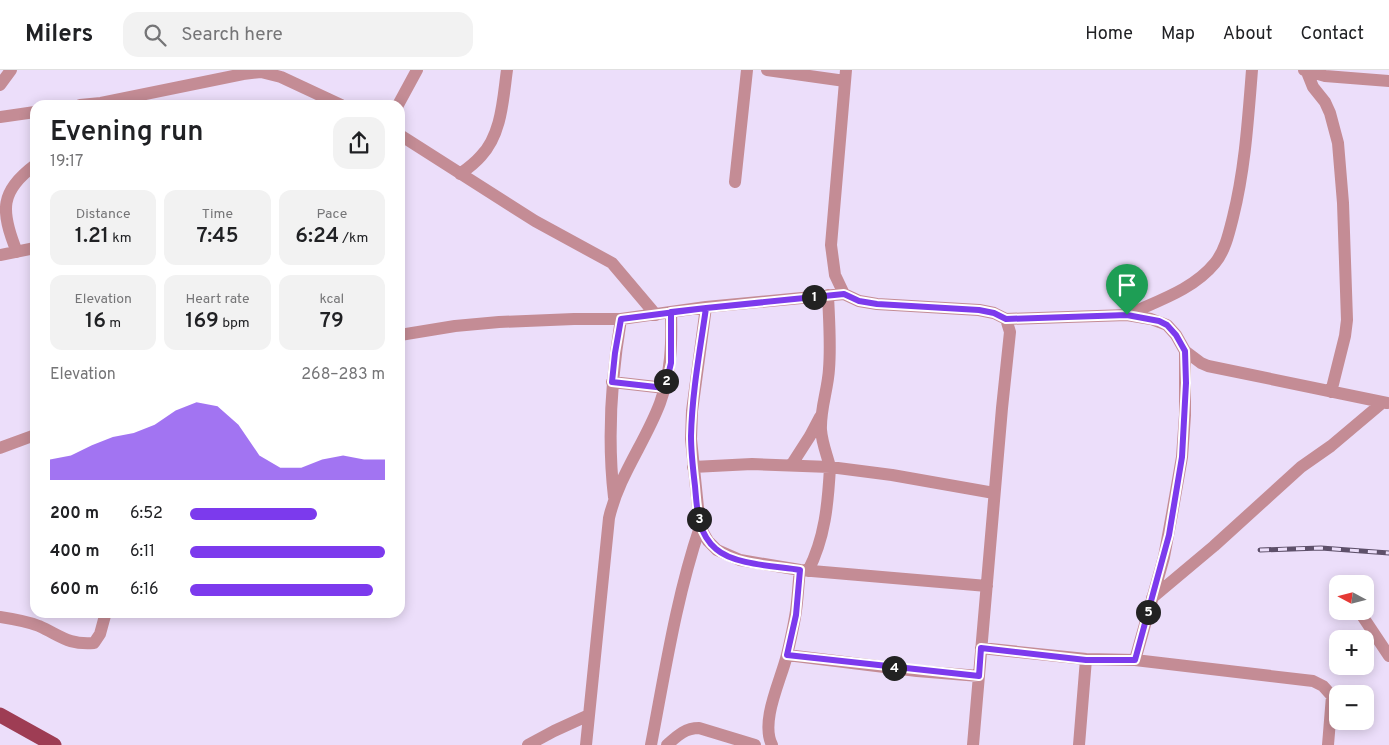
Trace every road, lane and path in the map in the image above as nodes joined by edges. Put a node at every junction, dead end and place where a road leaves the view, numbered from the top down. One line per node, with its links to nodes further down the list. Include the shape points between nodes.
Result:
1 (11, 70): 10 (street)
2 (417, 70): 13 (street)
3 (507, 70): 18 (street, via 492,140 482,156)
4 (746, 70): 19 (street)
5 (767, 70): 8 (street)
6 (1252, 70): 29 (street, via 1243,172 1228,238 1216,262 1197,280)
7 (1306, 71): 9 (street, via 1325,76); 36 (street, via 1330,112 1338,144 1343,203 1347,320)
8 (846, 76): 24 (street, via 831,245 835,274)
9 (1389, 81)
10 (0, 85)
11 (115, 100): 12 (street, via 261,72 281,77)
12 (330, 100)
13 (401, 100)
14 (30, 113): 15 (street)
15 (0, 117)
16 (405, 138): 18 (street)
17 (30, 168): 20 (street, via 6,188 2,200)
18 (460, 174): 28 (street, via 535,221 612,263)
19 (736, 182)
20 (2, 222): 22 (street)
21 (30, 249): 22 (street)
22 (17, 252): 23 (street)
23 (0, 255)
24 (844, 294): 25 (street); 31 (street, via 877,304 979,310)
25 (828, 295): 26 (street); 38 (street, via 830,356)
26 (706, 308): 27 (street); 42 (street, via 692,411)
27 (671, 312): 28 (street); 35 (street, via 671,363)
28 (656, 315): 30 (street)
29 (1127, 315): 31 (street); 33 (street, via 1167,325)
30 (621, 319): 32 (street, via 499,322); 34 (street)
31 (1006, 319): 44 (street, via 1010,332)
32 (405, 334)
33 (1185, 351): 36 (street, via 1208,366); 49 (street, via 1186,415 1182,457 1169,535)
34 (612, 382): 35 (street); 45 (street, via 609,434)
35 (665, 388): 45 (street)
36 (1332, 392): 37 (street)
37 (1385, 403): 49 (street, via 1301,467)
38 (822, 412): 41 (street); 43 (street, via 821,428)
39 (30, 437): 40 (street)
40 (0, 448)
41 (792, 464): 42 (street); 43 (street)
42 (693, 467): 46 (street)
43 (830, 467): 44 (street); 47 (street, via 823,534)
44 (994, 493): 48 (street)
45 (614, 497): 60 (street, via 606,539)
46 (700, 527): 47 (street, via 708,541 725,555); 64 (street, via 664,670)
47 (804, 570): 48 (street); 54 (street)
48 (987, 586): 53 (street)
49 (1152, 598): 57 (street)
50 (0, 617): 51 (street, via 37,625 69,642 90,643 98,639)
51 (104, 618)
52 (1365, 620): 55 (street)
53 (981, 648): 56 (street); 58 (street)
54 (787, 655): 58 (street); 67 (street, via 770,712 768,727)
55 (1389, 656)
56 (1086, 660): 57 (street); 69 (street)
57 (1135, 660): 70 (street, via 1314,681 1332,696)
58 (979, 676): 68 (street)
59 (0, 715): 61 (main road)
60 (589, 716): 62 (street); 63 (street)
61 (54, 745)
62 (528, 745)
63 (586, 745)
64 (651, 745)
65 (667, 745): 66 (street, via 685,731 699,728)
66 (755, 745)
67 (772, 745)
68 (973, 745)
69 (1079, 745)
70 (1328, 745)

